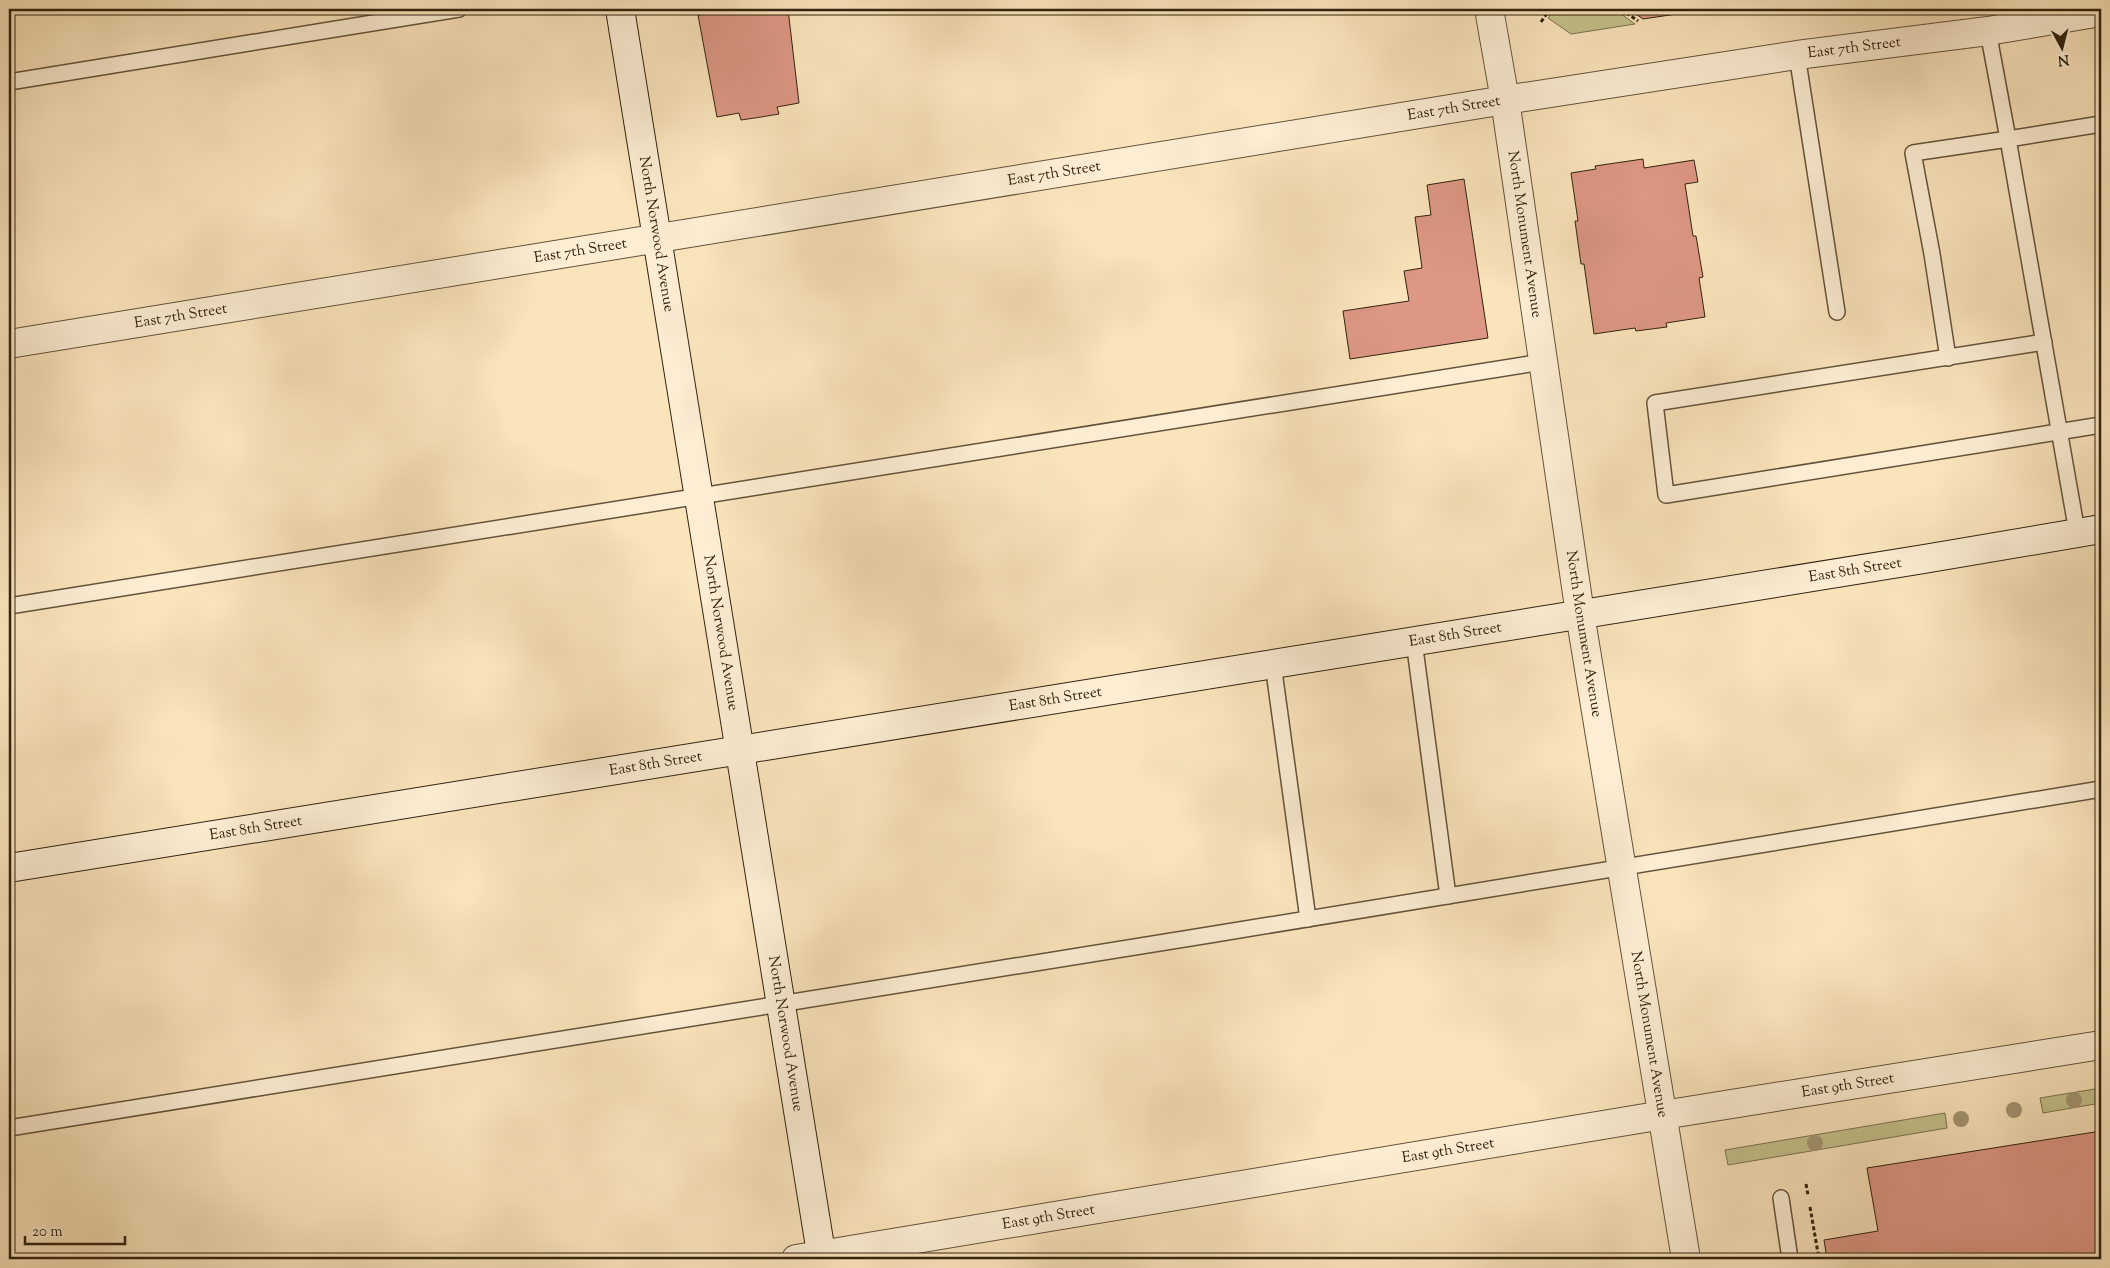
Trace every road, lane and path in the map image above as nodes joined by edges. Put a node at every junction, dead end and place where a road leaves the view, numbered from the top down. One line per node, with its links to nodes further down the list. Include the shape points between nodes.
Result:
1 (459, 9): 11 (lane)
2 (620, 9): 15 (street, North Norwood Avenue)
3 (1489, 9): 12 (street, North Monument Avenue)
4 (1550, 9): 8 (path)
5 (1622, 9): 7 (path)
6 (2101, 12): 9 (street, East 7th Street)
7 (1638, 21)
8 (1541, 22)
9 (1988, 31): 10 (street, East 7th Street); 14 (lane)
10 (1797, 55): 12 (street, East 7th Street); 16 (lane)
11 (9, 82)
12 (1505, 100): 15 (street, East 7th Street); 20 (street, North Monument Avenue)
13 (2101, 124): 14 (lane)
14 (2008, 139): 17 (lane); 19 (lane, via 1913,153)
15 (657, 238): 18 (street, East 7th Street); 23 (street, North Norwood Avenue)
16 (1837, 312)
17 (2044, 342): 19 (lane); 22 (lane)
18 (9, 344)
19 (1948, 358): 22 (lane, via 1655,403 1666,495)
20 (1542, 362): 23 (lane); 26 (street, North Monument Avenue)
21 (2101, 425): 22 (lane)
22 (2058, 432): 24 (lane)
23 (698, 496): 25 (lane); 29 (street, North Norwood Avenue)
24 (2089, 530): 26 (street, East 8th Street)
25 (9, 606)
26 (1580, 614): 27 (street, East 8th Street); 32 (street, North Monument Avenue)
27 (1414, 641): 28 (street, East 8th Street); 33 (lane)
28 (1273, 664): 29 (street, East 8th Street); 34 (lane)
29 (740, 750): 31 (street, East 8th Street); 35 (street, North Norwood Avenue)
30 (2101, 789): 32 (lane)
31 (9, 868)
32 (1622, 868): 33 (lane); 37 (street, North Monument Avenue)
33 (1448, 896): 34 (lane)
34 (1308, 919): 35 (lane)
35 (780, 1003): 38 (lane); 41 (street, North Norwood Avenue)
36 (2101, 1046): 37 (street, East 9th Street)
37 (1663, 1115): 41 (street, East 9th Street); 42 (street, North Monument Avenue)
38 (9, 1128)
39 (1806, 1184): 44 (path)
40 (1781, 1198): 43 (lane)
41 (813, 1258)
42 (1686, 1259)
43 (1790, 1259)
44 (1819, 1259)

